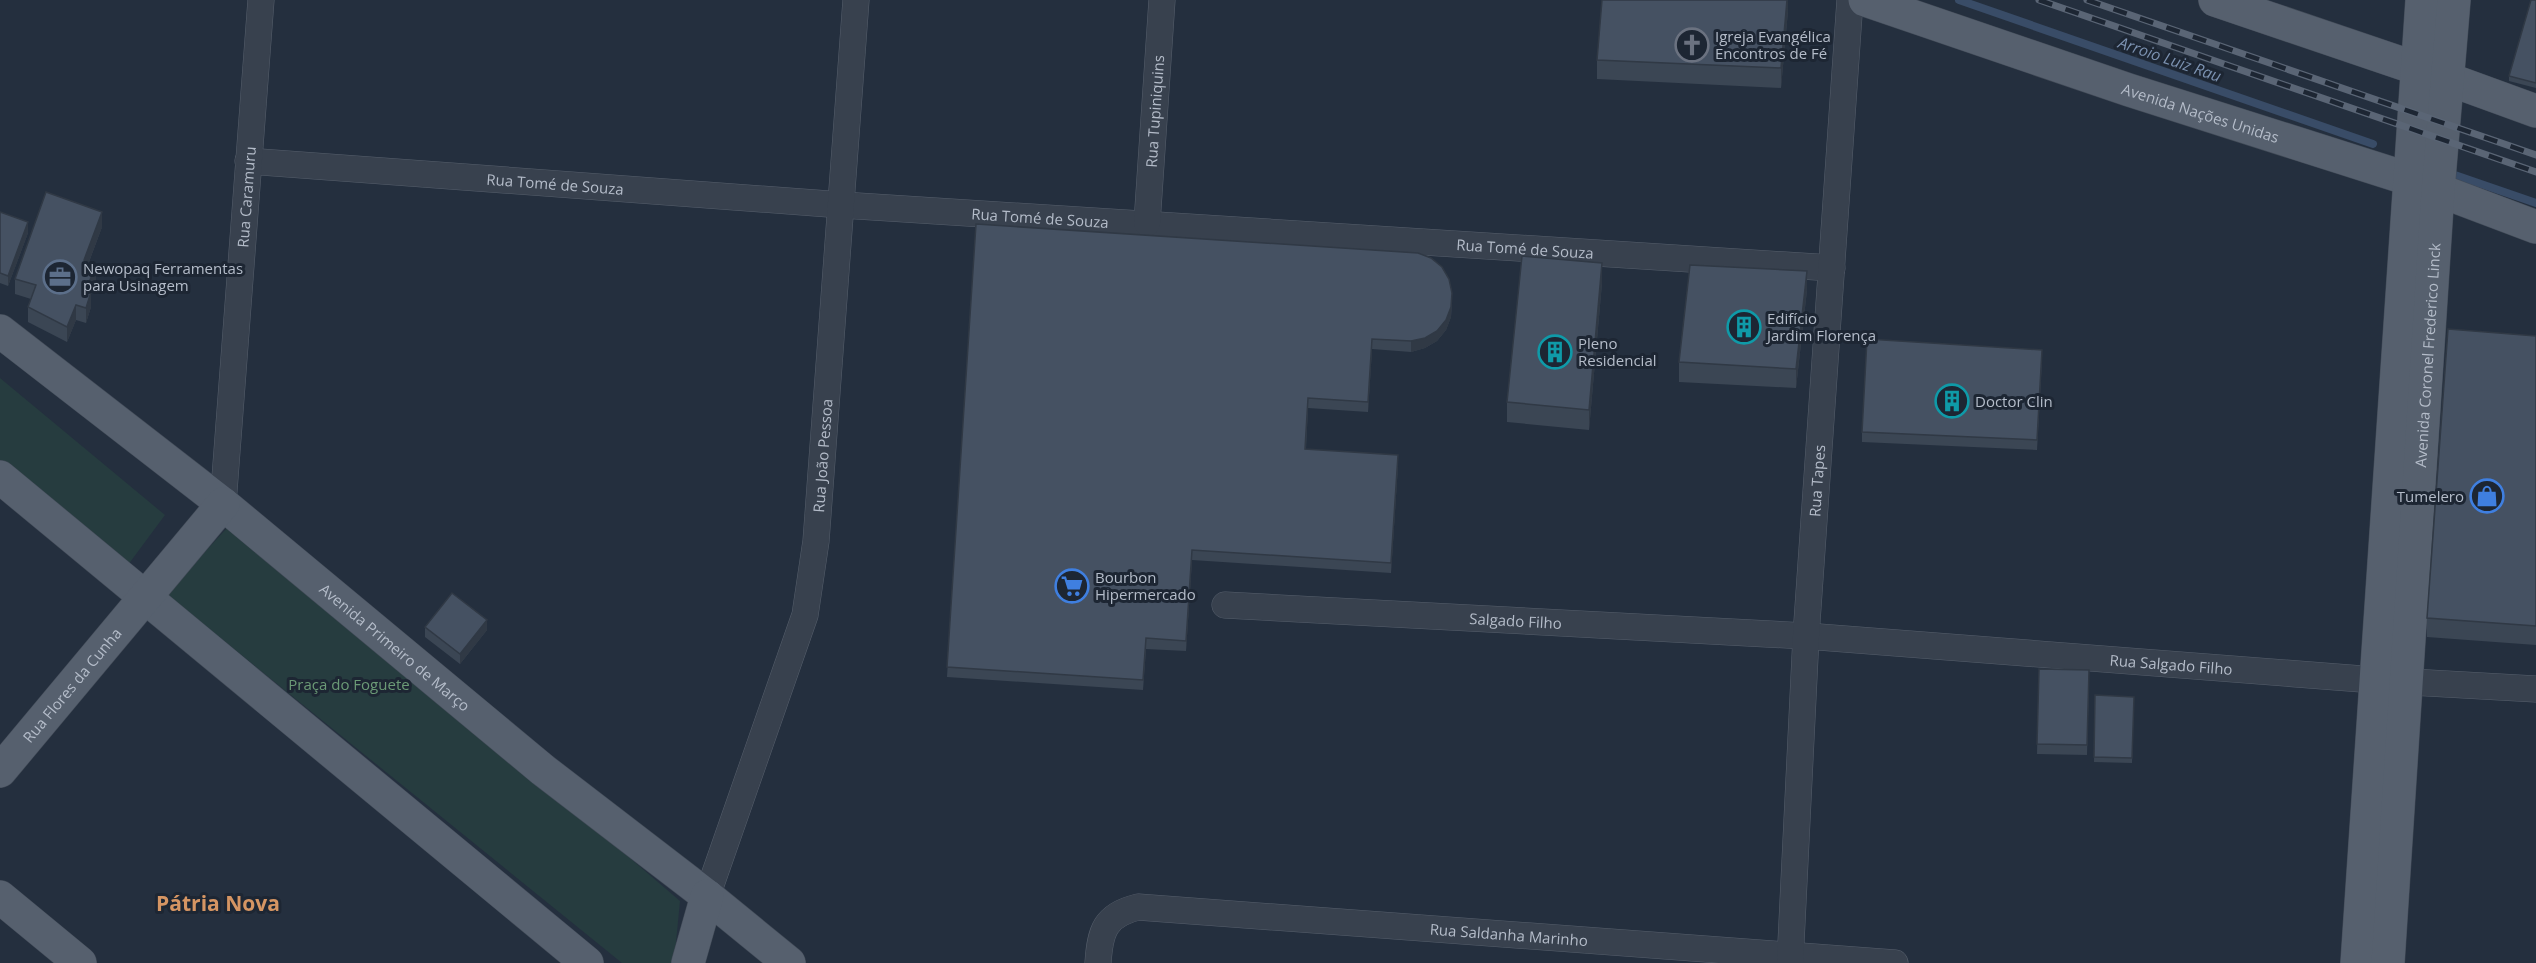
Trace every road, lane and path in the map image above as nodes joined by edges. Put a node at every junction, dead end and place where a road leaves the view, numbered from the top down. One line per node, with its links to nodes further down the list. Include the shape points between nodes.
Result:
1 (261, 0): 12 (street, Rua Caramuru)
2 (856, 0): 14 (street, Rua João Pessoa)
3 (1162, 0): 15 (street, Rua Tupiniquins)
4 (1850, 0): 17 (street, Rua Tapes)
5 (1865, 0): 13 (main road, Avenida Nações Unidas)
6 (2215, 0): 9 (main road)
7 (2422, 0): 9 (main road, Avenida Coronel Frederico Linck)
8 (2454, 0): 10 (main road, Avenida Coronel Frederico Linck)
9 (2417, 69): 10 (main road); 13 (main road, Avenida Coronel Frederico Linck)
10 (2448, 79): 11 (main road); 13 (main road, Avenida Coronel Frederico Linck)
11 (2536, 111)
12 (248, 161): 14 (street, Rua Tomé de Souza); 20 (street, Rua Caramuru)
13 (2423, 185): 16 (main road, Avenida Nações Unidas); 24 (main road, Avenida Coronel Frederico Linck)
14 (842, 205): 15 (street, Rua Tomé de Souza); 27 (street, Rua João Pessoa, via 816,542 805,615)
15 (1147, 223): 17 (street, Rua Tomé de Souza)
16 (2536, 227)
17 (1832, 268): 23 (street, Rua Tapes)
18 (0, 331): 20 (main road, Avenida Primeiro de Março)
19 (0, 477): 21 (main road)
20 (223, 504): 21 (main road, Rua Flores da Cunha); 27 (main road, Avenida Primeiro de Março, via 543,770)
21 (144, 597): 26 (main road, Rua Flores da Cunha); 30 (main road)
22 (1225, 605): 23 (street, Salgado Filho)
23 (1806, 636): 24 (street, Rua Salgado Filho); 29 (street, Rua Tapes)
24 (2391, 681): 25 (street, Rua Salgado Filho); 36 (main road, Avenida Coronel Frederico Linck); 37 (main road, Avenida Coronel Frederico Linck)
25 (2536, 689)
26 (0, 771)
27 (707, 896): 32 (main road); 33 (main road, Avenida Primeiro de Março)
28 (0, 897): 31 (main road)
29 (1790, 959): 34 (street, Rua Saldanha Marinho, via 1138,906 1124,910 1103,928); 35 (street, Rua Saldanha Marinho)
30 (579, 960)
31 (80, 963)
32 (688, 963)
33 (789, 963)
34 (1098, 963)
35 (1895, 963)
36 (2357, 963)
37 (2388, 963)

